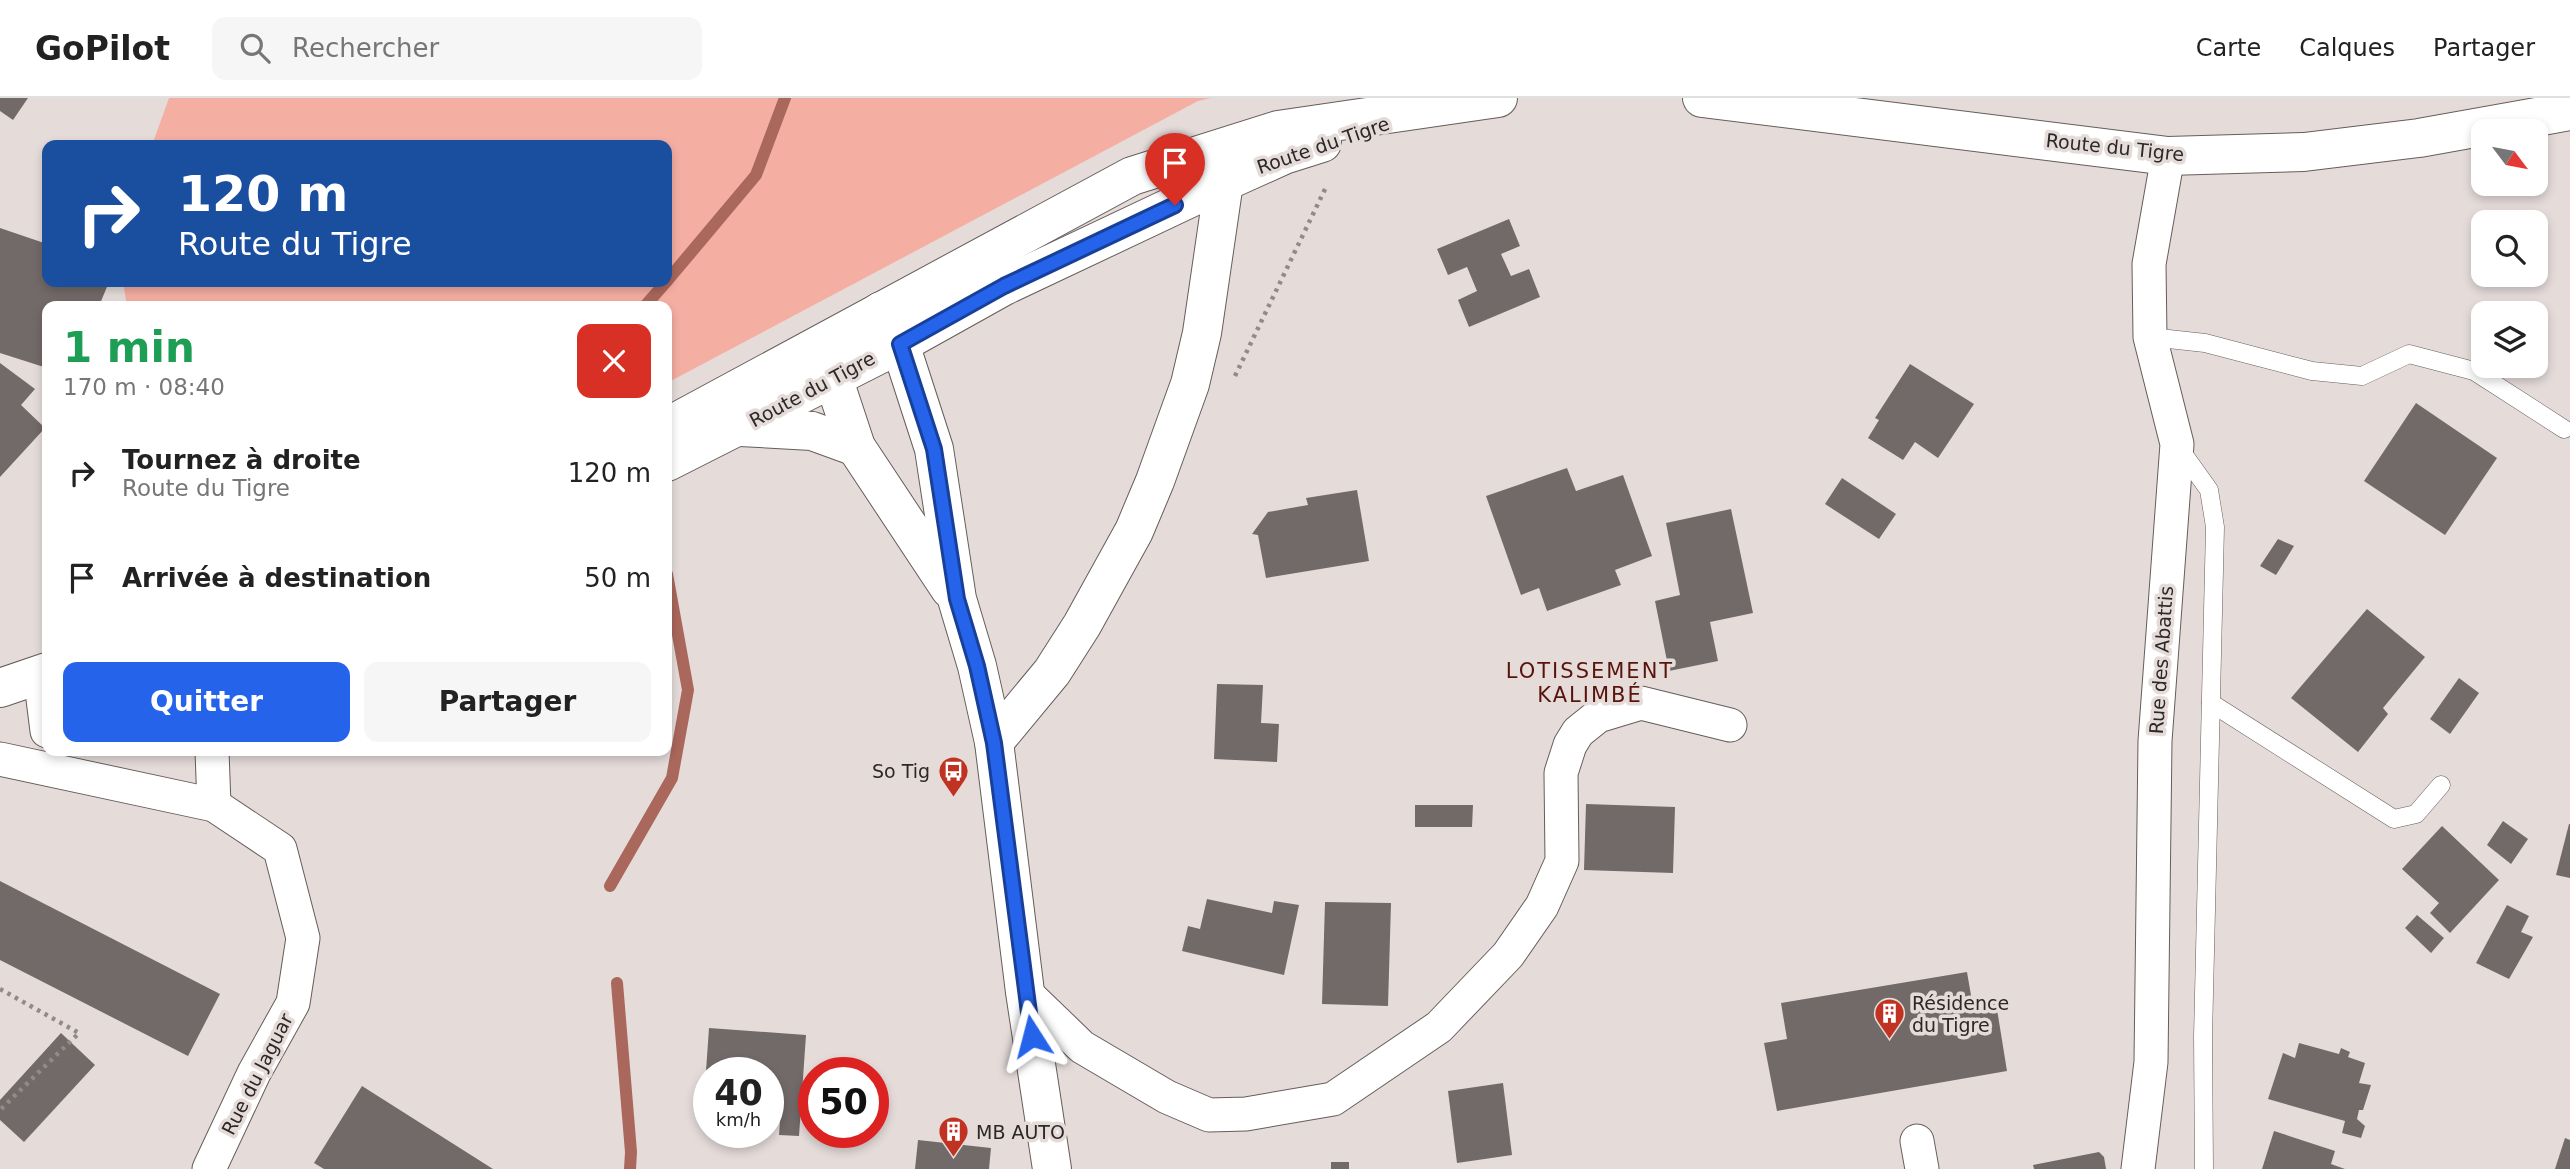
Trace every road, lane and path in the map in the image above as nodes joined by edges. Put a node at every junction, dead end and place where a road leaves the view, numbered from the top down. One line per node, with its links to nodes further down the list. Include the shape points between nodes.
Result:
1 (1498, 98): 3 (main road, Route du Tigre)
2 (1702, 98): 5 (main road, Route du Tigre)
3 (1458, 103): 6 (main road, Route du Tigre, via 1284,155); 7 (main road, Route du Tigre, via 1278,130 1132,176)
4 (2570, 111): 5 (main road, Route du Tigre, via 2418,138 2304,152)
5 (2168, 156): 8 (street, Rue des Abattis, via 2149,264)
6 (1224, 182): 9 (main road, Route du Tigre, via 1004,286); 22 (main road, via 1202,333 1190,384 1155,481 1082,625 1052,672)
7 (881, 311): 9 (main road); 10 (main road, Route du Tigre)
8 (2150, 337): 13 (lane, via 2205,343 2312,371 2362,376 2409,354 2474,371); 14 (street, Rue des Abattis)
9 (900, 344): 10 (main road, Route du Tigre); 17 (main road, via 934,449)
10 (827, 360): 11 (main road, Route du Tigre); 12 (main road, Route du Tigre); 15 (main road)
11 (672, 425)
12 (740, 427): 15 (main road, via 812,431); 16 (main road, Route du Tigre)
13 (2564, 429)
14 (2176, 444): 20 (lane, via 2209,490 2215,527); 33 (street, Rue des Abattis, via 2155,741 2151,1062)
15 (856, 447): 17 (main road)
16 (672, 461)
17 (957, 599): 22 (main road)
18 (42, 675): 19 (main road)
19 (0, 688)
20 (2211, 704): 26 (lane, via 2394,819 2416,814); 34 (lane)
21 (1730, 725): 29 (street, via 1641,703 1598,716 1578,732 1561,773 1562,861 1542,906 1508,955 1439,1027 1333,1100 1209,1115 1167,1097 1082,1047)
22 (994, 743): 29 (main road)
23 (212, 756): 27 (street)
24 (0, 759): 25 (street, Rue du Jaguar)
25 (51, 760): 27 (street, Rue du Jaguar)
26 (2441, 785)
27 (214, 805): 31 (street, Rue du Jaguar, via 280,849 303,938 293,1003)
28 (0, 989): 30 (path, via 79,1033)
29 (1025, 992): 32 (main road)
30 (0, 1110)
31 (209, 1169)
32 (1052, 1169)
33 (2138, 1169)
34 (2204, 1169)

